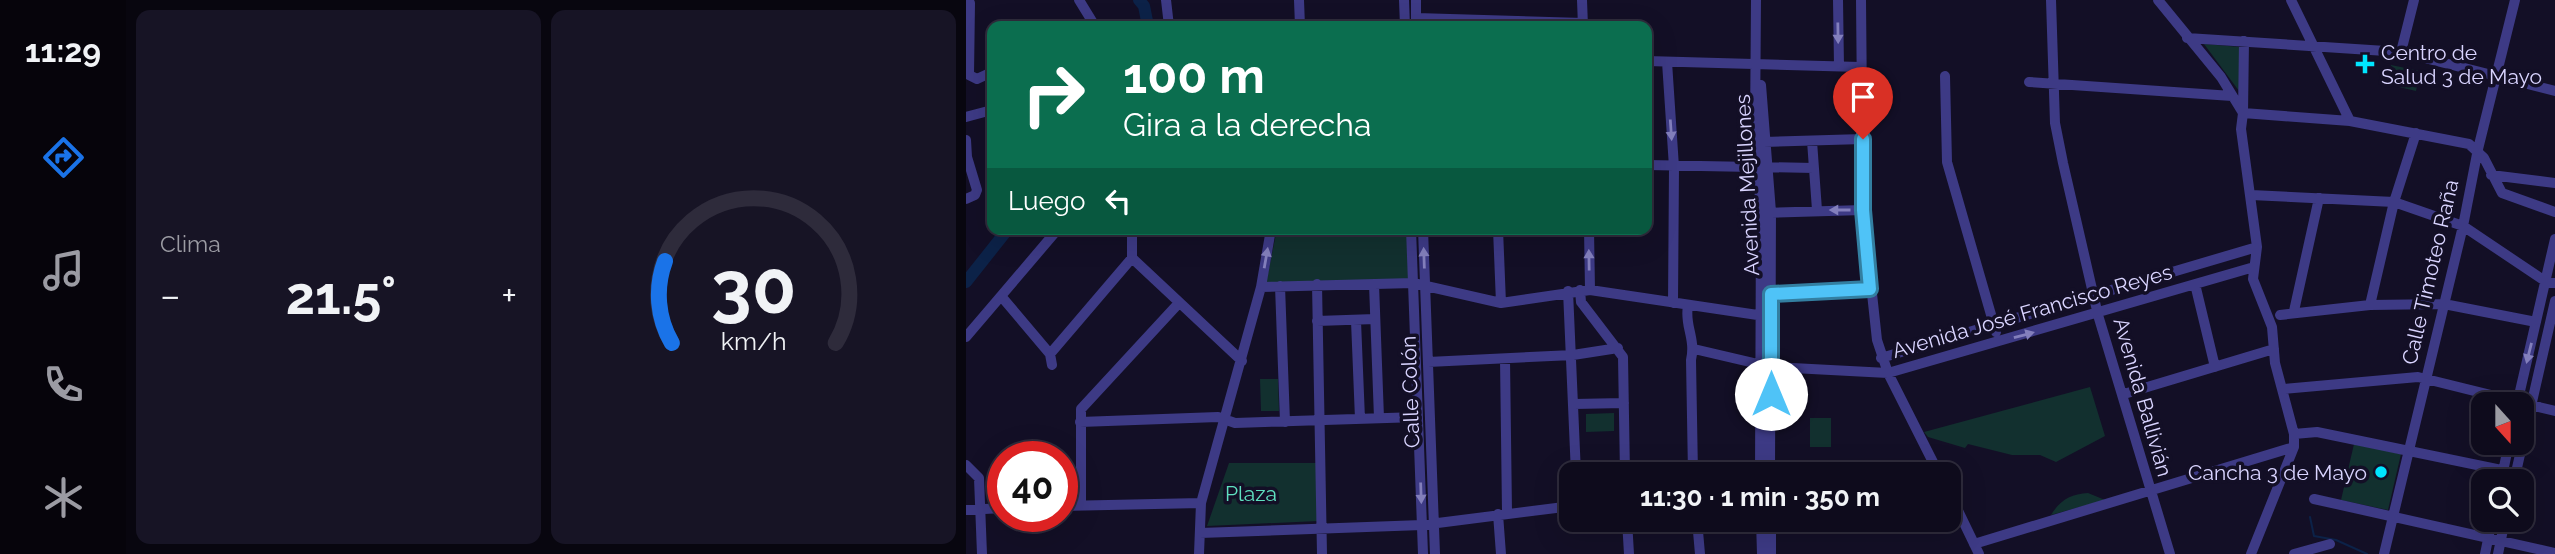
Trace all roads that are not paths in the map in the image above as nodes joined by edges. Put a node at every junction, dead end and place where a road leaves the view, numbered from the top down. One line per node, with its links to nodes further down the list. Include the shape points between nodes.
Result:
1 (1079, 0): 16 (street)
2 (1166, 0): 17 (street)
3 (1299, 0): 18 (street)
4 (1405, 0): 19 (street)
5 (1416, 0): 20 (street)
6 (1582, 0): 21 (street)
7 (1756, 0): 28 (street, Avenida Mejillones)
8 (1838, 0): 29 (street, one-way to 29)
9 (1861, 0): 30 (street)
10 (2051, 0): 35 (street, Avenida Ballivián)
11 (2158, 0): 22 (street)
12 (2291, 0): 24 (street)
13 (2413, 0): 25 (street)
14 (2515, 0): 33 (street, Calle Timoteo Raña)
15 (971, 3): 31 (street, via 969,75 977,79)
16 (1092, 21)
17 (1168, 21)
18 (1300, 21)
19 (1405, 21)
20 (1416, 21)
21 (1583, 21)
22 (2187, 38): 23 (street); 37 (street, via 2210,61)
23 (2244, 41): 24 (street); 39 (street)
24 (2311, 44): 25 (street); 41 (street)
25 (2401, 52): 33 (street)
26 (1652, 61): 27 (street)
27 (1667, 62): 28 (street); 49 (street, one-way to 49)
28 (1757, 62): 29 (street); 46 (street, Avenida Mejillones); 51 (street, Avenida Mejillones, via 1755,131)
29 (1839, 66): 30 (street)
30 (1860, 67): 43 (street)
31 (987, 74)
32 (1945, 76): 102 (street, via 1947,162)
33 (2497, 76): 36 (street); 47 (street, Calle Timoteo Raña)
34 (2029, 82): 35 (street)
35 (2053, 84): 37 (street); 86 (street, Avenida Ballivián, via 2055,123)
36 (2555, 91)
37 (2231, 96): 39 (street)
38 (987, 111): 40 (street)
39 (2243, 113): 41 (street); 54 (street, via 2241,129)
40 (966, 117)
41 (2350, 121): 42 (street)
42 (2416, 133): 47 (street); 57 (street)
43 (1863, 139): 45 (street); 59 (street)
44 (966, 140): 56 (street, via 977,190)
45 (1812, 141): 46 (street); 50 (street)
46 (1764, 142): 51 (street, Avenida Mejillones)
47 (2477, 149): 52 (street); 62 (street, Calle Timoteo Raña)
48 (1652, 165): 49 (street)
49 (1674, 167): 51 (street); 89 (street)
50 (1814, 168): 51 (street); 58 (street)
51 (1763, 169): 61 (street, Avenida Mejillones)
52 (2491, 176): 53 (street); 60 (street, via 2502,193)
53 (2555, 183)
54 (2251, 195): 55 (street); 71 (street)
55 (2319, 198): 57 (street); 94 (street)
56 (966, 199)
57 (2394, 202): 62 (street); 92 (street)
58 (1817, 210): 59 (street, one-way to 58); 61 (street)
59 (1863, 210): 82 (street)
60 (2555, 212)
61 (1766, 213): 84 (street, Avenida Mejillones)
62 (2463, 226): 75 (street); 91 (street, Calle Timoteo Raña)
63 (1053, 235): 85 (street)
64 (1132, 235): 73 (street)
65 (1270, 235): 81 (street, one-way to 65)
66 (1412, 235): 78 (street, Calle Colón)
67 (1423, 235): 78 (street, Calle Colón, one-way to 67)
68 (1498, 235): 88 (street)
69 (1588, 235): 83 (street, one-way to 69)
70 (2555, 239): 72 (street)
71 (2257, 247): 74 (street); 86 (street, Avenida José Francisco Reyes)
72 (2553, 255): 75 (street)
73 (1132, 258): 85 (street, via 1051,360); 90 (street)
74 (2254, 267): 79 (street, Avenida José Francisco Reyes); 107 (street, via 2253,279 2272,327)
75 (2550, 282): 101 (street)
76 (1317, 284): 77 (street); 80 (street); 99 (street)
77 (1374, 284): 78 (street); 98 (street)
78 (1419, 284): 88 (street); 113 (street, Calle Colón); 127 (street, Calle Colón)
79 (2195, 284): 95 (street, Avenida José Francisco Reyes); 115 (street)
80 (1280, 286): 81 (street); 133 (street)
81 (1261, 287): 112 (street)
82 (1870, 289): 84 (street); 110 (street)
83 (1579, 291): 88 (street); 89 (street); 105 (street, via 1581,302); 109 (street)
84 (1766, 294): 97 (street, Avenida Mejillones)
85 (1001, 296): 103 (street)
86 (2094, 296): 95 (street, Avenida Ballivián); 102 (street, Avenida José Francisco Reyes)
87 (2555, 301): 108 (street)
88 (1501, 303)
89 (1673, 303): 93 (street)
90 (1178, 304): 112 (street); 132 (street, via 1085,404)
91 (2444, 304): 92 (street); 101 (street); 117 (street, Calle Timoteo Raña)
92 (2370, 305): 94 (street)
93 (1688, 306): 97 (street); 106 (street)
94 (2294, 311): 96 (street)
95 (2098, 315): 104 (street, Avenida José Francisco Reyes, one-way to 95); 121 (street, Avenida Ballivián)
96 (2280, 315)
97 (1766, 317): 114 (street, Avenida Mejillones)
98 (1375, 319): 100 (street); 128 (street)
99 (1317, 321): 100 (street); 131 (street)
100 (1356, 321): 130 (street)
101 (2536, 322): 120 (street, one-way to 120)
102 (1995, 327): 104 (street); 110 (street, Avenida José Francisco Reyes)
103 (966, 337)
104 (1999, 342): 116 (street, Avenida José Francisco Reyes)
105 (1618, 348): 109 (street); 123 (street, via 1623,357)
106 (1693, 349): 114 (street, Avenida José Francisco Reyes); 139 (street)
107 (2274, 349): 115 (street); 118 (street)
108 (2549, 350): 122 (street)
109 (1573, 355): 111 (street); 124 (street)
110 (1881, 358): 116 (street)
111 (1505, 359): 113 (street); 154 (street)
112 (1242, 361): 129 (street)
113 (1428, 362): 157 (street, Calle Colón)
114 (1767, 366): 116 (street, Avenida José Francisco Reyes); 140 (street, Avenida Mejillones); 141 (street, Avenida Mejillones)
115 (2215, 367): 121 (street)
116 (1888, 373): 142 (street)
117 (2426, 378): 118 (street); 119 (street); 136 (street, Calle Timoteo Raña)
118 (2283, 389): 134 (street)
119 (2479, 392)
120 (2519, 392)
121 (2124, 394): 145 (street, Avenida Ballivián)
122 (2534, 395)
123 (1624, 403): 124 (street); 138 (street)
124 (1574, 404): 137 (street)
125 (2534, 405): 126 (street)
126 (2555, 411)
127 (1418, 417): 128 (street); 158 (street, Calle Colón, one-way to 158)
128 (1380, 418): 130 (street)
129 (1226, 419): 132 (street); 133 (street, via 1235,423); 147 (street)
130 (1360, 419): 131 (street)
131 (1319, 420): 133 (street); 159 (street)
132 (1080, 422): 149 (street)
133 (1285, 422)
134 (2294, 434): 135 (street); 136 (street, via 2317,432)
135 (2294, 447): 145 (street); 183 (street)
136 (2409, 450): 144 (street); 155 (street, Calle Timoteo Raña)
137 (1576, 462)
138 (1625, 462)
139 (1693, 462)
140 (1761, 462)
141 (1770, 462)
142 (1933, 462)
143 (966, 465): 151 (street, via 979,478)
144 (2480, 469)
145 (2151, 493): 170 (street); 182 (street, Avenida Ballivián)
146 (2314, 499): 155 (street)
147 (1201, 503): 149 (street); 166 (street)
148 (1078, 505): 149 (street)
149 (1081, 505)
150 (1559, 507): 154 (street)
151 (981, 509): 152 (street); 153 (street); 172 (street)
152 (987, 509)
153 (966, 510)
154 (1503, 513): 157 (street); 177 (street)
155 (2392, 515): 167 (street); 185 (street, Calle Timoteo Raña)
156 (1961, 517): 170 (street)
157 (1434, 522): 158 (street); 176 (street, Calle Colón)
158 (1422, 525): 159 (street); 175 (street, Calle Colón)
159 (1321, 530): 166 (street); 174 (street)
160 (1628, 532): 178 (street)
161 (1699, 532): 179 (street)
162 (1761, 532): 180 (street)
163 (1771, 532): 181 (street)
164 (2490, 532): 167 (street)
165 (2502, 532): 168 (street)
166 (1200, 533): 173 (street)
167 (2489, 536): 168 (street); 186 (street)
168 (2501, 539): 171 (street); 187 (street)
169 (2330, 544): 184 (street)
170 (1976, 549)
171 (2555, 553)
172 (982, 554)
173 (1199, 554)
174 (1322, 554)
175 (1423, 554)
176 (1435, 554)
177 (1501, 554)
178 (1629, 554)
179 (1700, 554)
180 (1762, 554)
181 (1771, 554)
182 (2170, 554)
183 (2251, 554)
184 (2294, 554)
185 (2384, 554)
186 (2485, 554)
187 (2498, 554)

